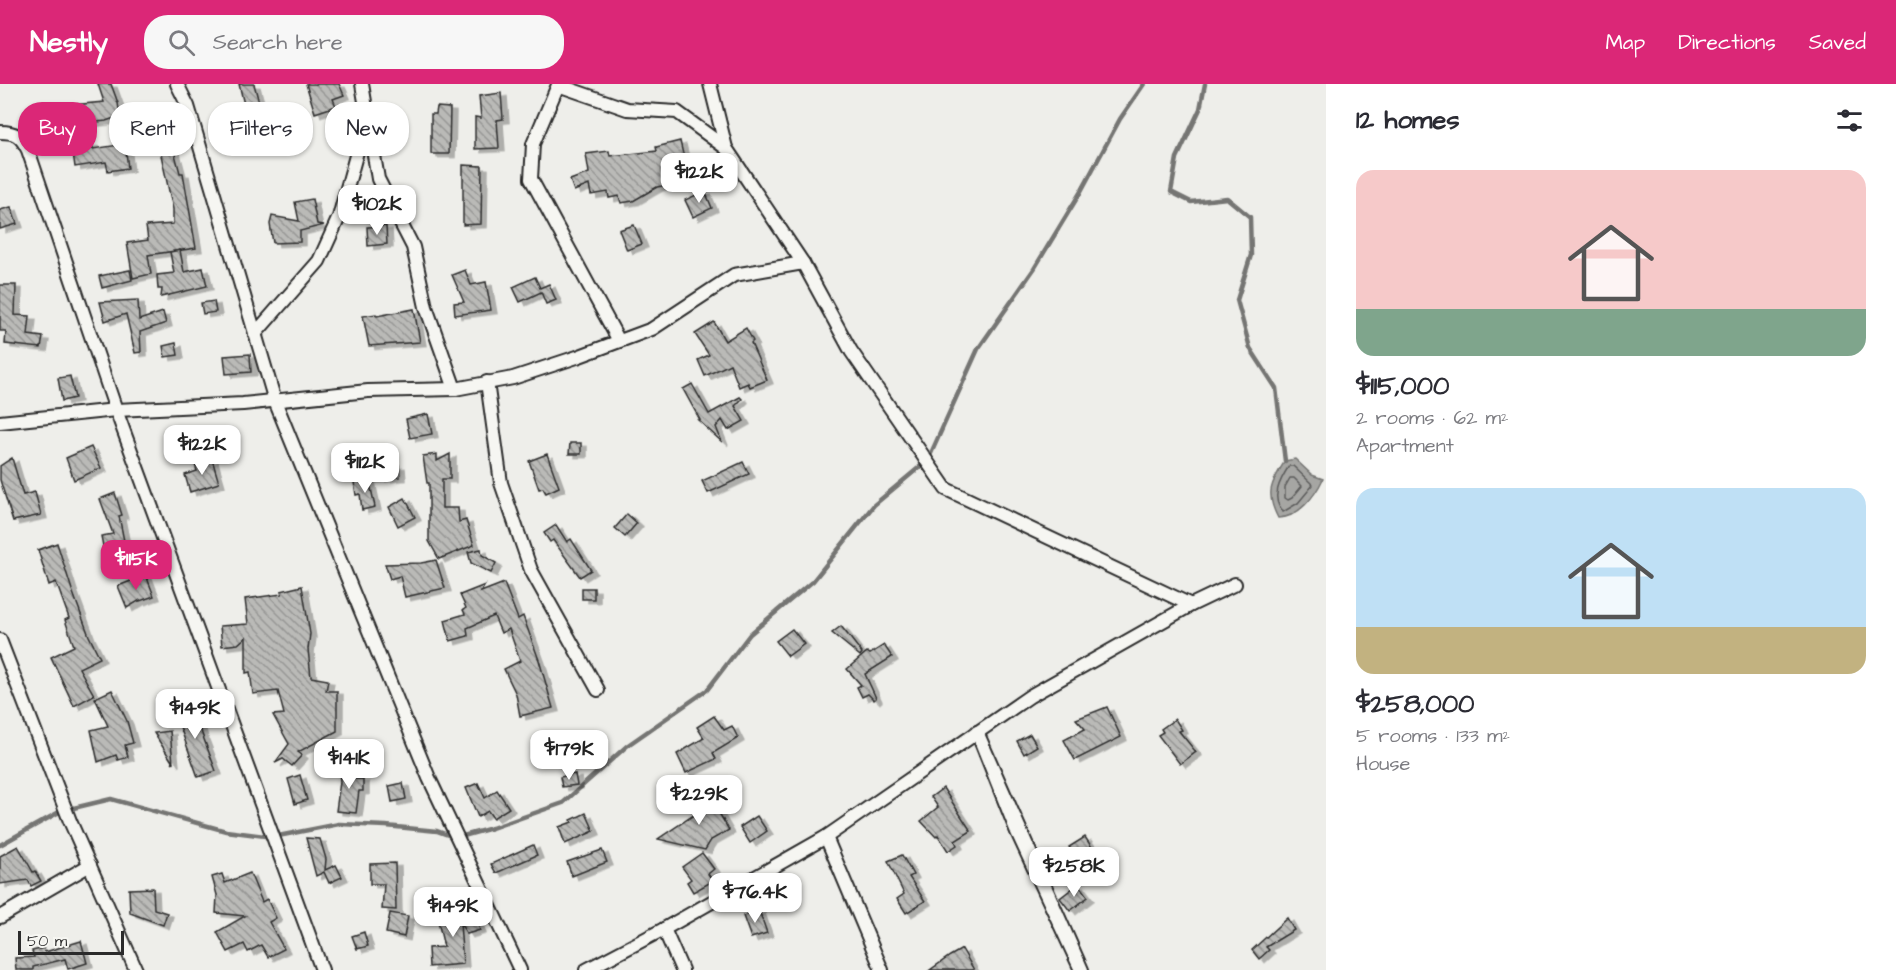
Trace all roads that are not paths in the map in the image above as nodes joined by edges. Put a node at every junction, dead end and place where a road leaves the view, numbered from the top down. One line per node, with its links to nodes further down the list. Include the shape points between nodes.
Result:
1 (177, 84): 10 (street, via 188,106)
2 (362, 84): 4 (street)
3 (710, 84): 6 (street)
4 (365, 102)
5 (0, 132): 15 (street, via 21,137 28,150)
6 (726, 148): 9 (street); 11 (street, via 677,112 627,109 558,85 532,144 531,179)
7 (356, 156): 10 (street, via 339,217 320,261)
8 (374, 156): 13 (street, via 378,179 413,247 426,307)
9 (804, 263): 11 (street, via 734,274 652,329); 18 (street, via 851,351 946,489)
10 (255, 334): 14 (street)
11 (619, 341): 12 (street, via 513,378)
12 (487, 382): 13 (street); 20 (street, via 501,483 531,570)
13 (455, 389): 14 (street, via 368,391)
14 (275, 401): 15 (street); 28 (street, via 429,778)
15 (116, 410): 16 (street); 27 (street)
16 (0, 422)
17 (1235, 584): 18 (street)
18 (1191, 605): 21 (street, via 1030,696)
19 (0, 640): 23 (street)
20 (598, 690)
21 (978, 732): 22 (street); 32 (street, via 1017,832)
22 (826, 837): 25 (street); 31 (street)
23 (90, 864): 24 (street); 26 (street)
24 (0, 917)
25 (664, 929): 29 (street); 30 (street)
26 (136, 970)
27 (322, 970)
28 (520, 970)
29 (586, 970)
30 (682, 970)
31 (882, 970)
32 (1082, 970)

